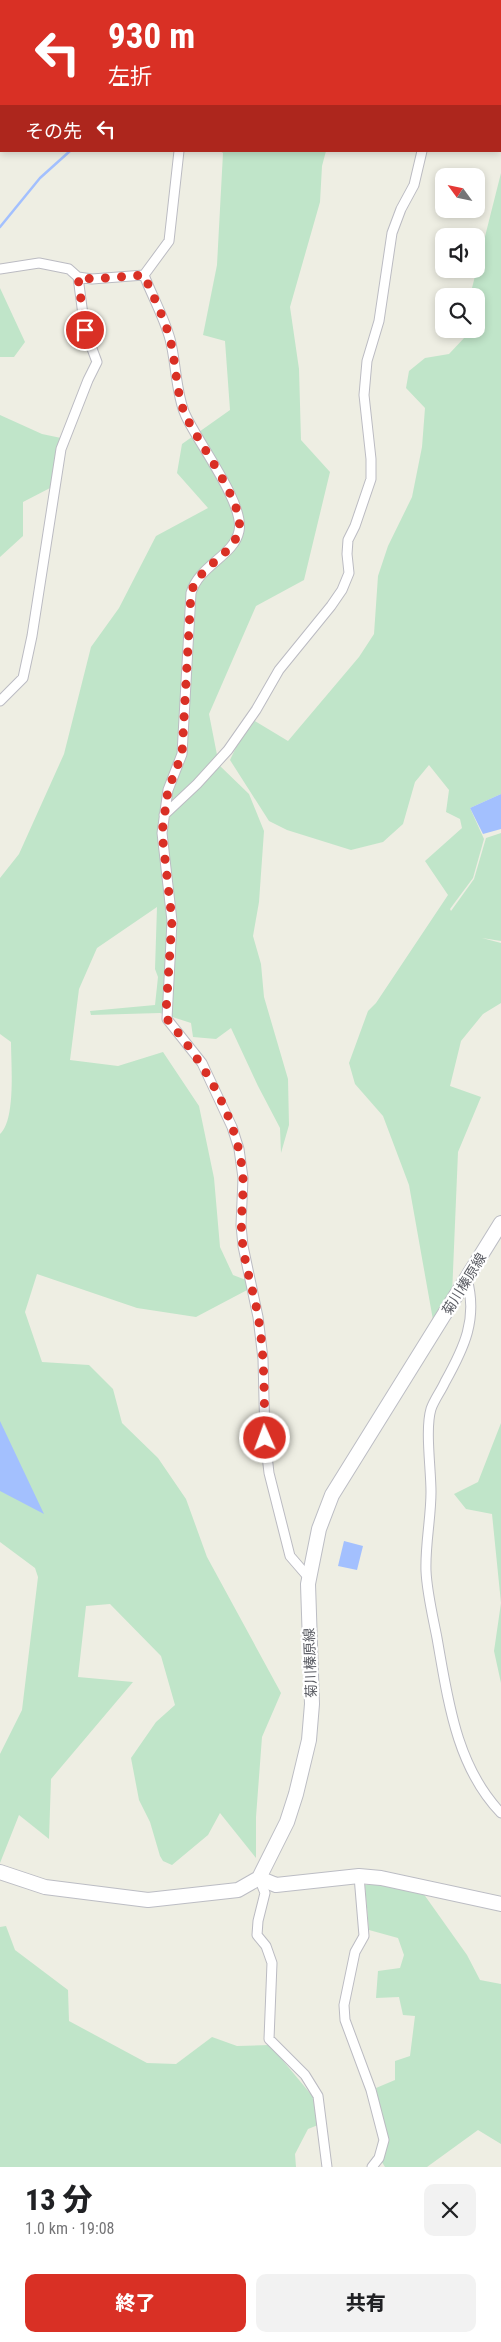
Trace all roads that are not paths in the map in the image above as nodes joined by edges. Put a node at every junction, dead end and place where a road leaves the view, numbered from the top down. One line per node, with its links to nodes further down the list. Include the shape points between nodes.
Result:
1 (179, 152): 4 (street, via 169,241)
2 (422, 152): 7 (street, via 414,185 392,233 380,321 367,361 364,395 370,479 348,540 348,577 331,606 279,670 228,750)
3 (0, 269): 5 (street, via 39,263 68,269)
4 (144, 275): 5 (street); 7 (street, via 170,338 184,413 228,492 239,530 220,559 205,569 191,593 182,754 168,790)
5 (78, 277): 6 (street, via 85,330 97,362 61,449 23,678)
6 (0, 701)
7 (164, 815): 10 (street, via 162,833 172,920 167,1019 202,1063 239,1149 243,1178 241,1232 263,1359 269,1473 290,1556)
8 (501, 1223): 9 (main road, 菊川榛原線)
9 (467, 1279): 10 (main road, 菊川榛原線, via 332,1495 319,1529); 11 (street, via 471,1293 467,1339 431,1409 431,1495 426,1572 445,1685 460,1745 471,1771 490,1802)
10 (309, 1578): 14 (main road, 菊川榛原線, via 312,1704 309,1740 287,1822)
11 (501, 1813)
12 (0, 1872): 14 (main road, via 45,1887 148,1900 238,1890)
13 (359, 1876): 14 (main road, via 276,1885); 15 (main road); 17 (street, via 364,1936 355,1952 344,2005 345,2020 371,2090 384,2140 379,2158)
14 (259, 1878): 16 (street, via 265,1893 258,1935 272,1963 269,2038 304,2075 318,2096)
15 (501, 1904)
16 (327, 2167)
17 (372, 2167)

